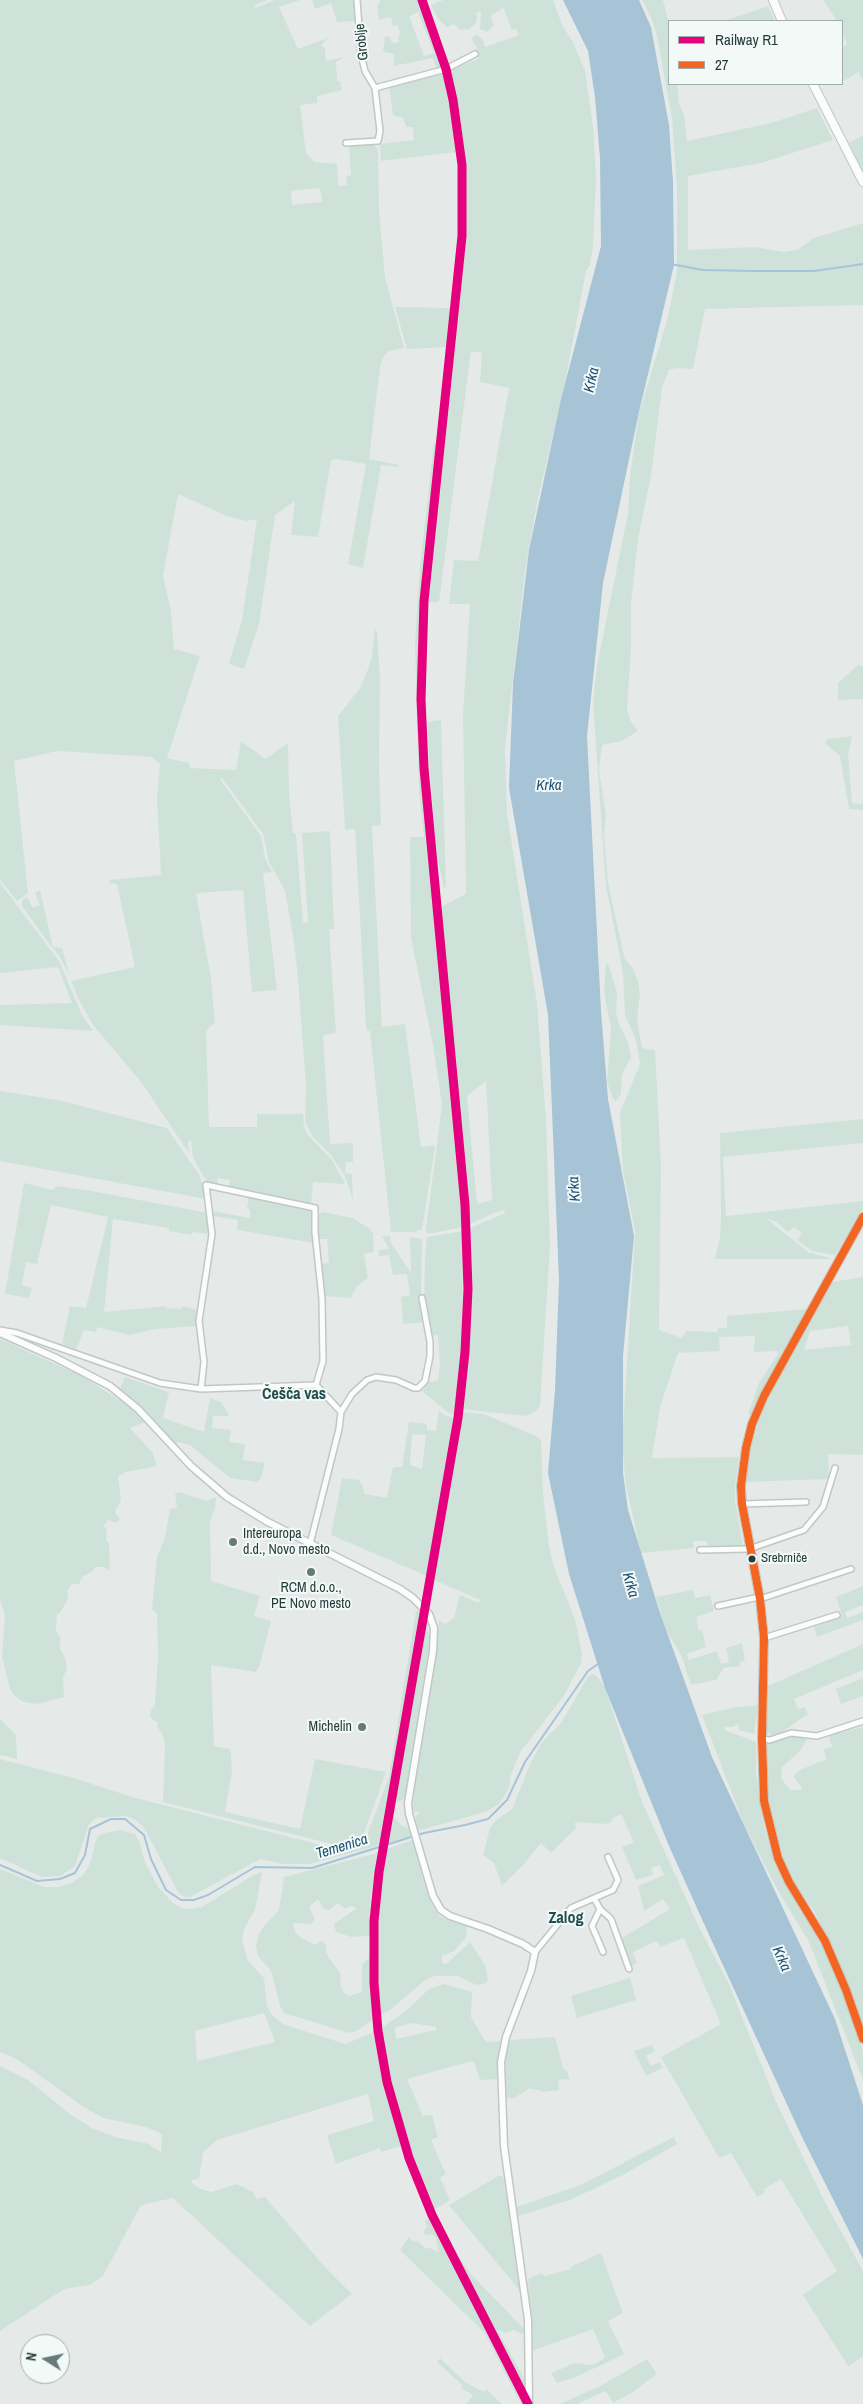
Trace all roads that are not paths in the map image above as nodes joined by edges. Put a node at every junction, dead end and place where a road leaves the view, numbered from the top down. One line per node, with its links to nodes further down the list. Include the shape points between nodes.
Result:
1 (357, 0): 6 (street, Groblje, via 361,55 365,71)
2 (773, 0): 3 (main road)
3 (782, 20)
4 (475, 54): 6 (street, via 446,69)
5 (814, 85): 8 (main road)
6 (375, 88): 7 (street, Groblje, via 380,119 378,141)
7 (346, 143)
8 (863, 182)
9 (863, 1217): 17 (main road, via 764,1396 752,1424 740,1486)
10 (422, 1298): 14 (street, via 430,1356 423,1385 414,1388 386,1377 367,1380 352,1394)
11 (0, 1332): 13 (street, via 17,1333 160,1383); 18 (street, via 110,1386 138,1409 211,1485 242,1507)
12 (316, 1385): 13 (street); 13 (street, via 323,1361 315,1208 206,1185 212,1234 199,1322 204,1362); 14 (street)
13 (201, 1389)
14 (341, 1412): 18 (street)
15 (835, 1468): 19 (street, via 823,1507 804,1530)
16 (806, 1502): 17 (street)
17 (742, 1504): 19 (main road)
18 (310, 1544): 31 (street, via 400,1589 420,1604 432,1621 433,1651 408,1802 433,1896 441,1910 488,1928)
19 (750, 1549): 20 (street); 22 (main road)
20 (700, 1550)
21 (851, 1569): 22 (street)
22 (760, 1598): 23 (street); 25 (main road)
23 (718, 1606)
24 (837, 1615): 25 (street)
25 (764, 1638): 27 (main road)
26 (863, 1721): 27 (street, via 817,1736 791,1733 770,1740)
27 (762, 1739): 34 (main road, via 764,1801 778,1858 825,1941)
28 (608, 1857): 29 (street, via 618,1880 613,1890)
29 (594, 1898): 30 (street); 31 (street, via 571,1908)
30 (600, 1909): 32 (street, via 592,1926); 33 (street, via 611,1919)
31 (535, 1952): 35 (street, via 506,2036 501,2062 504,2146 528,2320)
32 (603, 1952)
33 (629, 1970)
34 (863, 2039)
35 (529, 2404)

